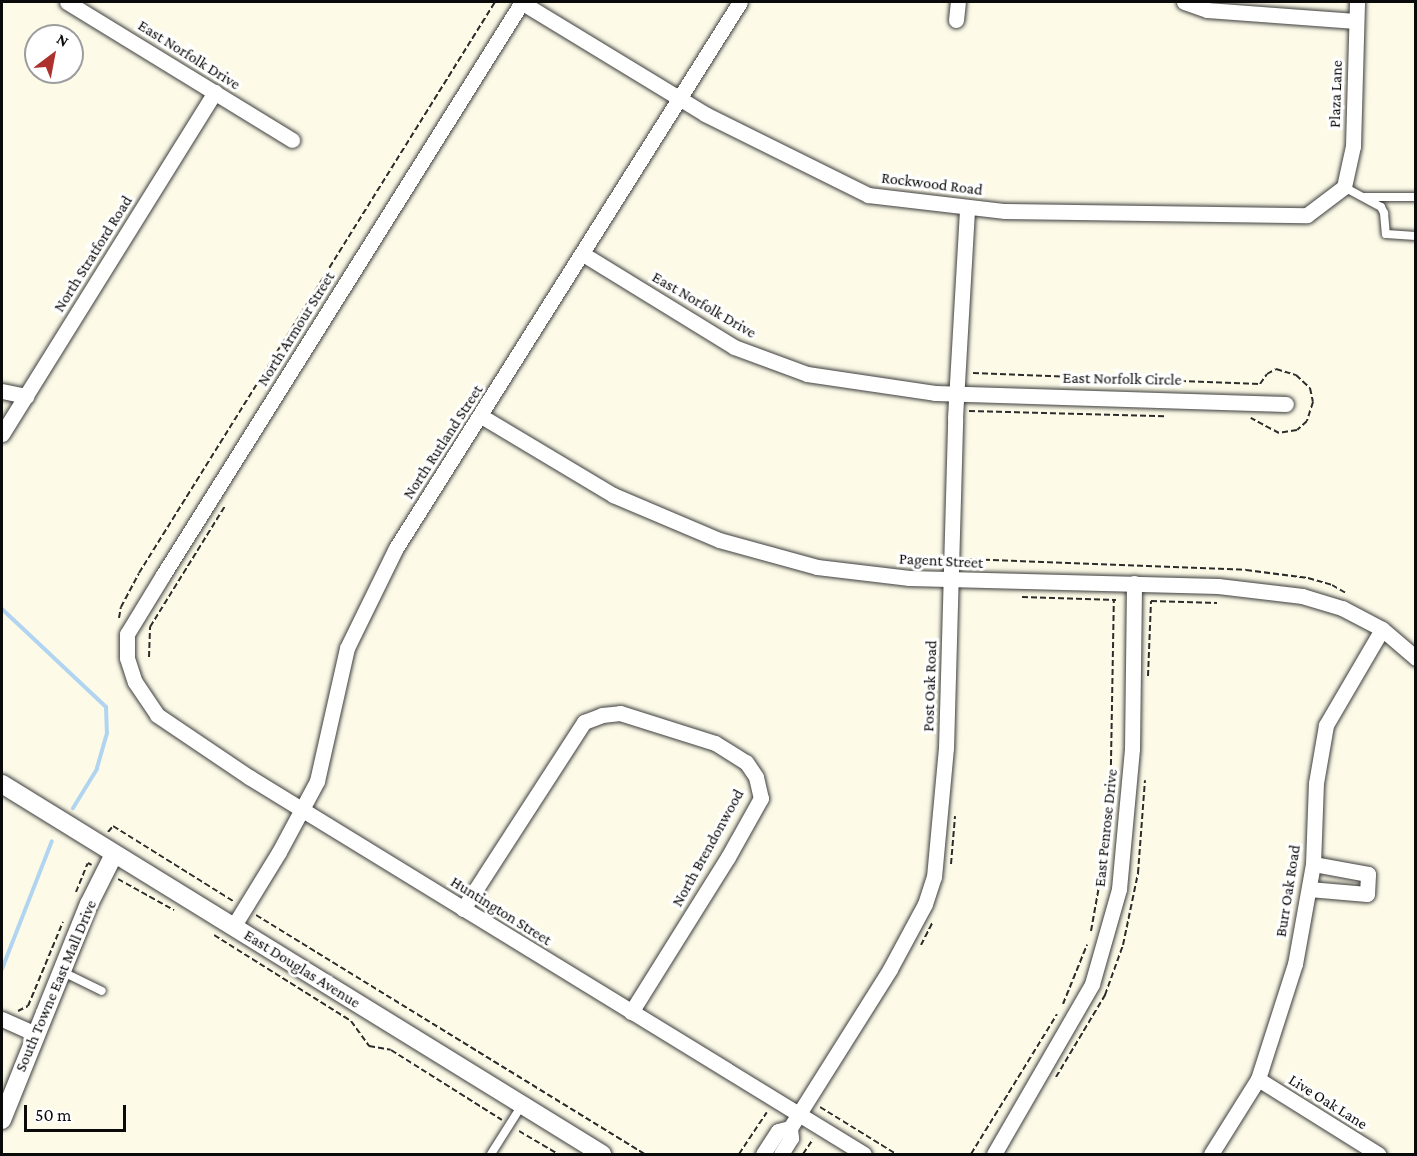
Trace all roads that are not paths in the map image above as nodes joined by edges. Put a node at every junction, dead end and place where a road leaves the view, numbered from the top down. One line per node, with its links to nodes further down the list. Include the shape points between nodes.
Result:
1 (67, 2): 9 (street, East Norfolk Drive)
2 (521, 2): 10 (street, Rockwood Road); 28 (street, North Armour Street, via 127,634 127,658)
3 (741, 2): 10 (street, North Rutland Street)
4 (958, 2): 7 (street)
5 (1184, 2): 8 (street, via 1207,10)
6 (1357, 2): 8 (street, Plaza Lane)
7 (956, 20)
8 (1356, 21): 12 (street, Plaza Lane, via 1353,146)
9 (215, 92): 11 (street, East Norfolk Drive); 20 (street, North Stratford Road)
10 (680, 99): 15 (street, Rockwood Road, via 868,195); 17 (street, North Rutland Street)
11 (292, 140)
12 (1344, 187): 13 (lane); 15 (street, Rockwood Road, via 1307,215 1005,211)
13 (1363, 197): 14 (lane); 16 (lane, via 1376,203 1384,213 1386,234)
14 (1416, 197)
15 (967, 207): 19 (street, Post Oak Road)
16 (1416, 236)
17 (583, 254): 19 (street, East Norfolk Drive, via 745,351 807,374); 22 (street, North Rutland Street)
18 (2, 391): 20 (street)
19 (956, 394): 21 (street, East Norfolk Circle); 24 (street, Post Oak Road)
20 (26, 396): 23 (street, North Stratford Road)
21 (1286, 404)
22 (481, 416): 24 (street, Pagent Street, via 613,495 719,540 816,567); 30 (street, North Rutland Street, via 396,548 347,648 317,781)
23 (2, 434)
24 (951, 580): 25 (street, Pagent Street); 44 (street, Post Oak Road, via 946,748 934,877 925,904 890,969)
25 (1134, 583): 26 (street, Pagent Street, via 1218,586 1302,596 1342,608); 50 (street, East Penrose Drive, via 1132,749 1119,889 1092,984)
26 (1382, 629): 27 (street, Pagent Street); 32 (street, Burr Oak Road, via 1326,725 1316,783)
27 (1416, 658)
28 (135, 682): 30 (street, Huntington Street, via 158,715)
29 (2, 784): 31 (street, East Douglas Avenue)
30 (302, 810): 34 (street, Huntington Street); 35 (street, North Rutland Street)
31 (114, 854): 35 (street, East Douglas Avenue); 36 (street, South Towne East Mall Drive)
32 (1313, 864): 33 (street, Burr Oak Road); 33 (street, via 1368,874 1367,894)
33 (1309, 889): 41 (street, Burr Oak Road, via 1295,964)
34 (463, 909): 38 (street, Huntington Street); 38 (street, North Brendonwood, via 584,722 620,713 715,743 746,762 756,777 761,798)
35 (233, 927): 42 (street, East Douglas Avenue)
36 (62, 971): 37 (lane); 40 (street, South Towne East Mall Drive)
37 (102, 991)
38 (632, 1012): 44 (street, Huntington Street)
39 (6, 1013): 40 (street)
40 (36, 1034): 43 (street, South Towne East Mall Drive)
41 (1258, 1079): 51 (street, Burr Oak Road); 52 (street, Live Oak Lane)
42 (522, 1104): 45 (lane); 46 (street, East Douglas Avenue)
43 (2, 1120)
44 (794, 1121): 47 (street, Post Oak Road, via 778,1131); 48 (street, Post Oak Road); 49 (street, Huntington Street)
45 (491, 1155)
46 (602, 1155)
47 (763, 1155)
48 (782, 1155)
49 (864, 1155)
50 (993, 1155)
51 (1211, 1155)
52 (1378, 1155)

